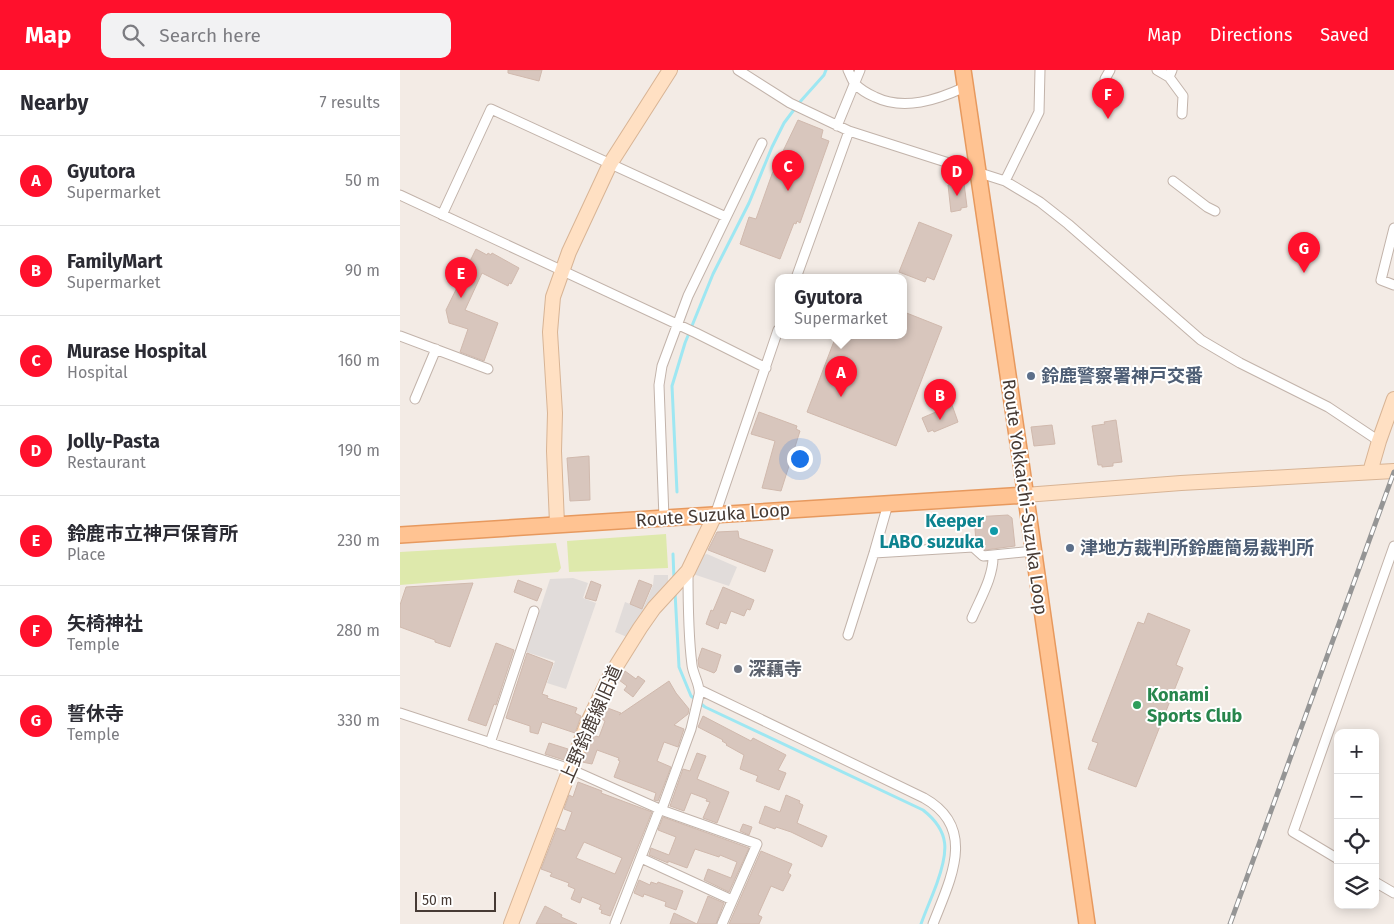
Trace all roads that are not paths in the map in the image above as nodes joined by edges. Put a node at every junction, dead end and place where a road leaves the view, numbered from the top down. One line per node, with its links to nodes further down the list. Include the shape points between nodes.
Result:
1 (670, 70): 17 (street)
2 (738, 70): 14 (street, via 790,103)
3 (848, 70): 11 (street)
4 (860, 70): 11 (street)
5 (963, 70): 12 (main road, Route Yokkaichi-Suzuka Loop)
6 (1040, 70): 19 (street, via 1039,112)
7 (1110, 70): 10 (street)
8 (1157, 70): 9 (street)
9 (1171, 73): 13 (street, via 1183,96)
10 (1105, 79)
11 (855, 83): 12 (street, via 865,92 896,104 926,101); 14 (street)
12 (965, 87): 18 (main road, Route Yokkaichi-Suzuka Loop)
13 (1182, 114)
14 (837, 126): 15 (street)
15 (849, 131): 18 (street); 27 (street)
16 (762, 142): 24 (street)
17 (610, 164): 23 (street, via 491,109); 24 (street); 26 (street)
18 (977, 173): 19 (street); 40 (main road, Route Yokkaichi-Suzuka Loop)
19 (1005, 181): 37 (street, via 1068,224 1201,340 1328,407)
20 (1173, 181): 22 (street)
21 (400, 194): 23 (street)
22 (1215, 211)
23 (442, 215): 26 (street)
24 (726, 217): 29 (street, via 688,296)
25 (1394, 228): 28 (street, via 1381,280)
26 (561, 270): 29 (street); 44 (street, via 553,297 550,332)
27 (797, 274)
28 (1394, 285)
29 (680, 326): 33 (street); 43 (street, via 662,366 659,385)
30 (400, 336): 32 (street)
31 (775, 339): 33 (street)
32 (436, 350): 34 (street); 35 (street)
33 (766, 368): 42 (street)
34 (488, 369)
35 (415, 399)
36 (1394, 399): 37 (street)
37 (1379, 442): 39 (street)
38 (1394, 471): 39 (street)
39 (1370, 472): 40 (street)
40 (1025, 495): 41 (main road, Route Suzuka Loop); 47 (main road, Route Yokkaichi-Suzuka Loop)
41 (888, 504): 42 (main road, Route Suzuka Loop); 48 (street)
42 (715, 515): 43 (main road, Route Suzuka Loop); 50 (street, 上野鈴鹿線旧道)
43 (664, 518): 44 (main road, Route Suzuka Loop)
44 (557, 524): 45 (main road, Route Suzuka Loop)
45 (400, 535)
46 (1394, 546): 59 (street, via 1293,832)
47 (1033, 552): 49 (street); 68 (main road, Route Yokkaichi-Suzuka Loop)
48 (874, 554): 49 (street, via 973,547 983,556); 53 (street)
49 (993, 555): 52 (street, via 990,576)
50 (685, 575): 54 (street, via 692,666); 57 (street, 上野鈴鹿線旧道, via 654,608 610,676)
51 (534, 611): 56 (street)
52 (972, 618)
53 (848, 635)
54 (700, 692): 58 (street, via 688,738); 67 (street, via 924,798 939,809 952,827 956,850 954,866)
55 (400, 713): 56 (street)
56 (490, 744): 57 (street)
57 (570, 769): 58 (street); 64 (street, 上野鈴鹿線旧道)
58 (660, 808): 60 (street); 63 (street, via 757,844)
59 (1334, 857)
60 (641, 858): 63 (street); 65 (street)
61 (1379, 884): 62 (street)
62 (1394, 893)
63 (732, 900): 66 (street)
64 (511, 924)
65 (615, 924)
66 (722, 924)
67 (934, 924)
68 (1087, 924)

